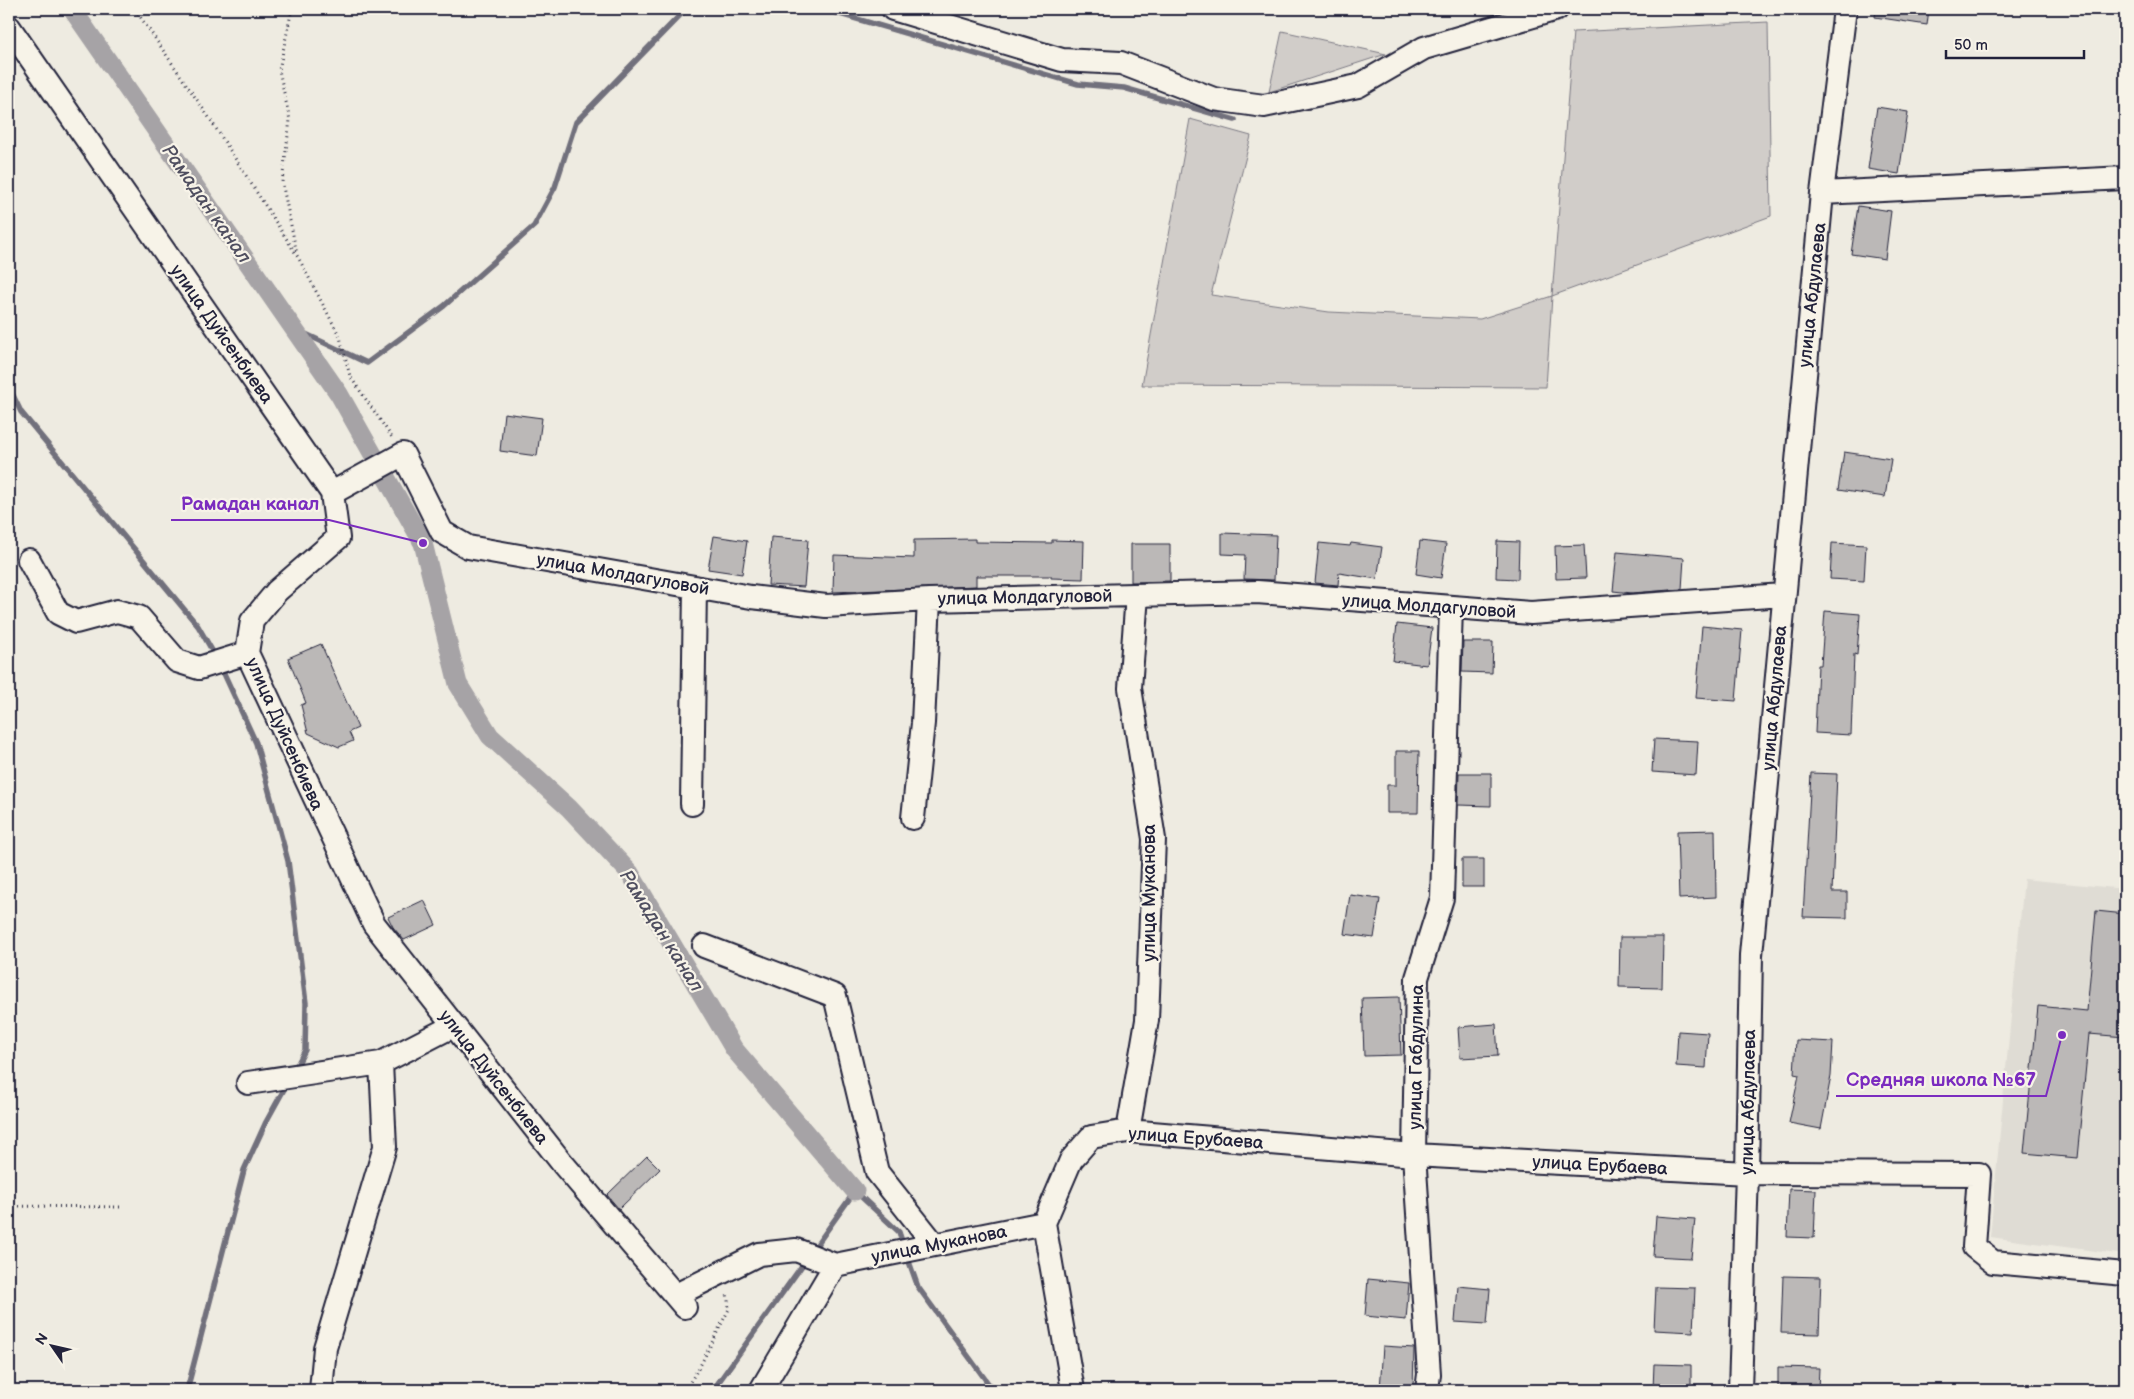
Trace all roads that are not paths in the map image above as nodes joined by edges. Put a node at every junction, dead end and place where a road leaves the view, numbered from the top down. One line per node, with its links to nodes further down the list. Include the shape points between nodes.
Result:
1 (894, 9): 2 (street, via 1062,60 1121,63 1214,99 1264,106 1358,86 1424,48)
2 (1557, 9)
3 (1845, 9): 6 (street, улица Абдулаева)
4 (9, 27): 7 (street, улица Дуйсенбиева)
5 (2125, 178): 6 (street)
6 (1822, 193): 11 (street, улица Абдулаева)
7 (332, 493): 9 (street, улица Молдагуловой, via 403,454 442,532 468,547); 14 (street, улица Дуйсенбиева, via 338,538 277,591 252,621)
8 (29, 560): 14 (street, via 58,613 76,622 117,611 139,617 177,661 198,668)
9 (695, 587): 12 (street, улица Молдагуловой, via 826,606); 15 (street)
10 (1137, 595): 12 (street, улица Молдагуловой); 13 (street, улица Молдагуловой, via 1257,592); 21 (street, улица Муканова, via 1130,688 1154,839 1147,1020)
11 (1783, 595): 13 (street, улица Молдагуловой, via 1531,614); 23 (street, улица Абдулаева, via 1751,955)
12 (929, 600): 16 (street, via 923,723)
13 (1451, 607): 22 (street, улица Габдулина, via 1442,898 1417,978)
14 (247, 653): 18 (street, улица Дуйсенбиева, via 374,924)
15 (692, 804)
16 (913, 818)
17 (704, 946): 25 (street, via 835,996 877,1172)
18 (453, 1026): 19 (street); 26 (street, улица Дуйсенбиева, via 563,1164 681,1301 723,1272 759,1254 796,1250)
19 (382, 1063): 20 (street); 28 (street, via 385,1147 325,1348)
20 (248, 1083)
21 (1128, 1131): 22 (street, улица Ерубаева); 24 (street, улица Ерубаева, via 1091,1137 1071,1160)
22 (1414, 1155): 23 (street, улица Ерубаева); 31 (street, улица Габдулина, via 1429,1374)
23 (1747, 1173): 27 (street, улица Ерубаева, via 1979,1174 1974,1247 1993,1262); 32 (street, улица Абдулаева)
24 (1044, 1222): 25 (street, улица Муканова); 30 (street)
25 (935, 1245): 26 (street, улица Муканова)
26 (835, 1265): 29 (street)
27 (2125, 1274)
28 (321, 1390)
29 (761, 1390)
30 (1073, 1390)
31 (1427, 1390)
32 (1740, 1390)

